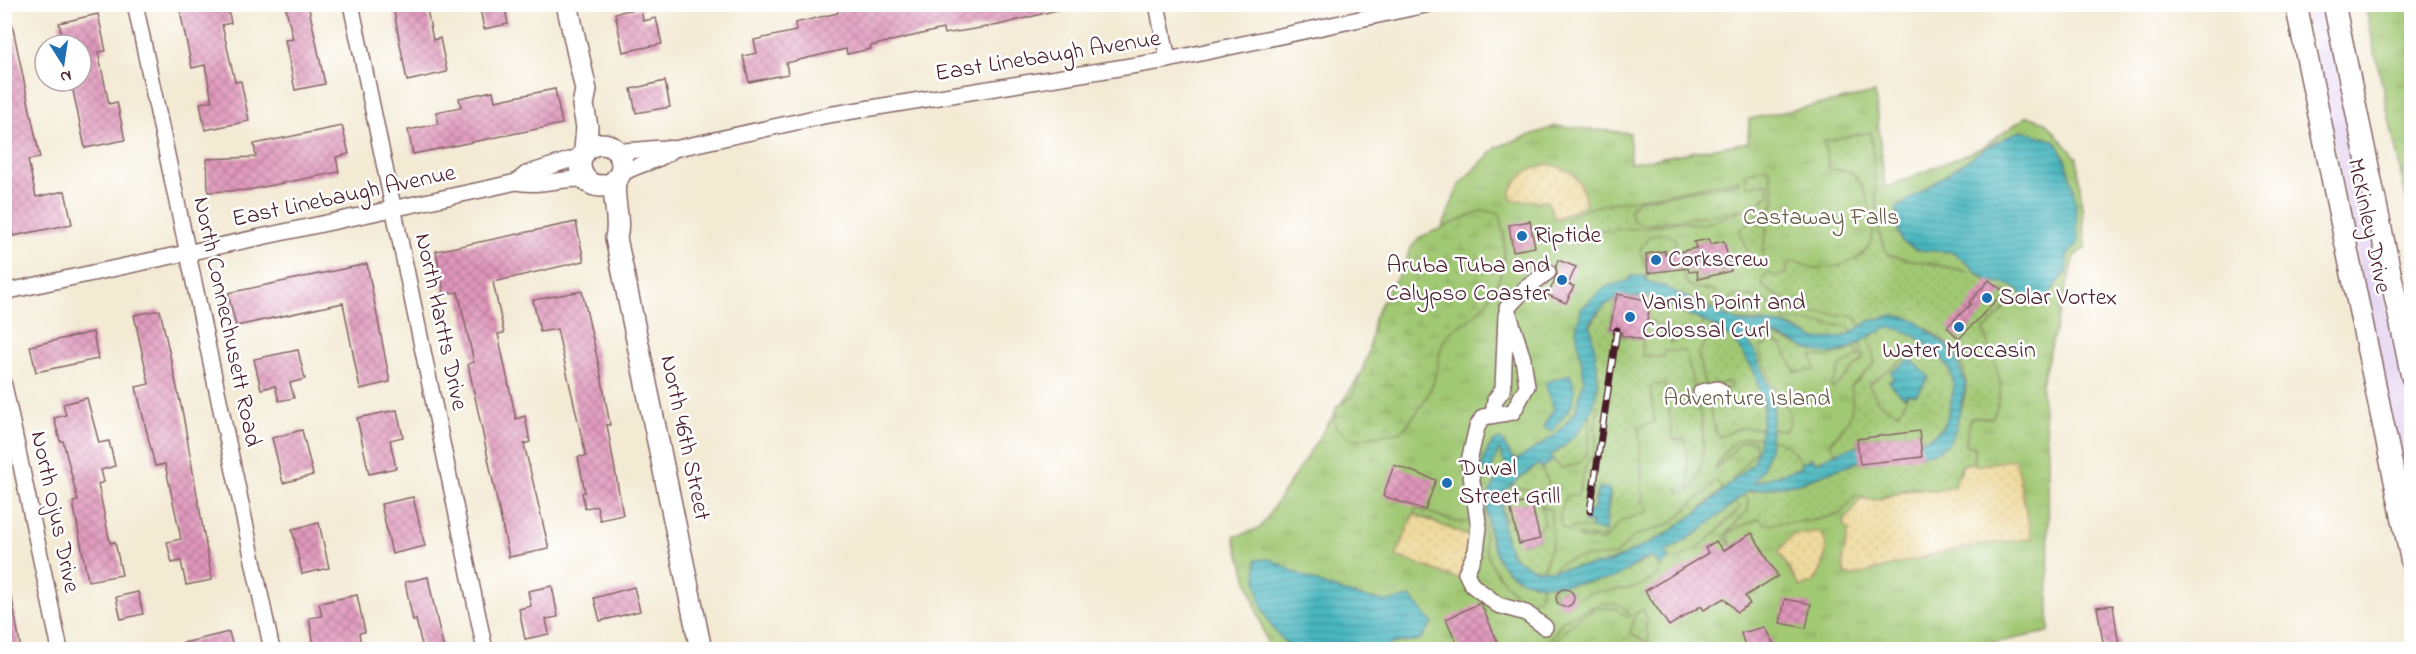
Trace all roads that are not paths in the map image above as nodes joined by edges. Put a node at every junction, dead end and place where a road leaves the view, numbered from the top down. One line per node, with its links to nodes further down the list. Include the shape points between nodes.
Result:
1 (135, 4): 18 (street, North Connechusett Road)
2 (351, 4): 16 (street, North Hartts Drive)
3 (567, 4): 9 (main road)
4 (1156, 4): 8 (street)
5 (1430, 4): 8 (street, East Linebaugh Avenue)
6 (2296, 4): 27 (main road, McKinley Drive)
7 (2334, 4): 22 (main road, McKinley Drive)
8 (1168, 60): 11 (street, East Linebaugh Avenue, via 828,115)
9 (586, 90): 10 (main road); 12 (main road)
10 (613, 148): 11 (street, East Linebaugh Avenue, via 626,152); 12 (main road, via 597,144); 13 (main road, via 622,162)
11 (674, 149): 13 (street, East Linebaugh Avenue, via 662,159 629,169)
12 (584, 153): 14 (street, East Linebaugh Avenue, via 526,174); 15 (main road, via 579,168)
13 (618, 178): 15 (main road, via 604,186); 17 (main road, North 46th Street, via 614,200 619,226)
14 (516, 182): 15 (street, East Linebaugh Avenue); 16 (street, East Linebaugh Avenue)
15 (587, 182): 17 (main road, North 46th Street, via 607,229)
16 (393, 210): 18 (street, East Linebaugh Avenue); 31 (street, North Hartts Drive)
17 (616, 238): 32 (main road, North 46th Street)
18 (188, 254): 20 (street, East Linebaugh Avenue); 30 (street, North Connechusett Road)
19 (1548, 272): 21 (street)
20 (4, 292)
21 (1507, 308): 26 (street, via 1503,389 1495,400); 26 (street, via 1527,386 1513,412)
22 (2412, 377)
23 (4, 385): 29 (street, North Ojus Drive)
24 (1719, 388): 25 (street)
25 (1701, 392)
26 (1493, 415): 28 (street, via 1480,420 1469,461 1479,528 1476,551 1466,573 1472,585 1498,605 1526,613)
27 (2412, 563)
28 (1545, 627)
29 (60, 650)
30 (272, 650)
31 (485, 650)
32 (702, 650)

